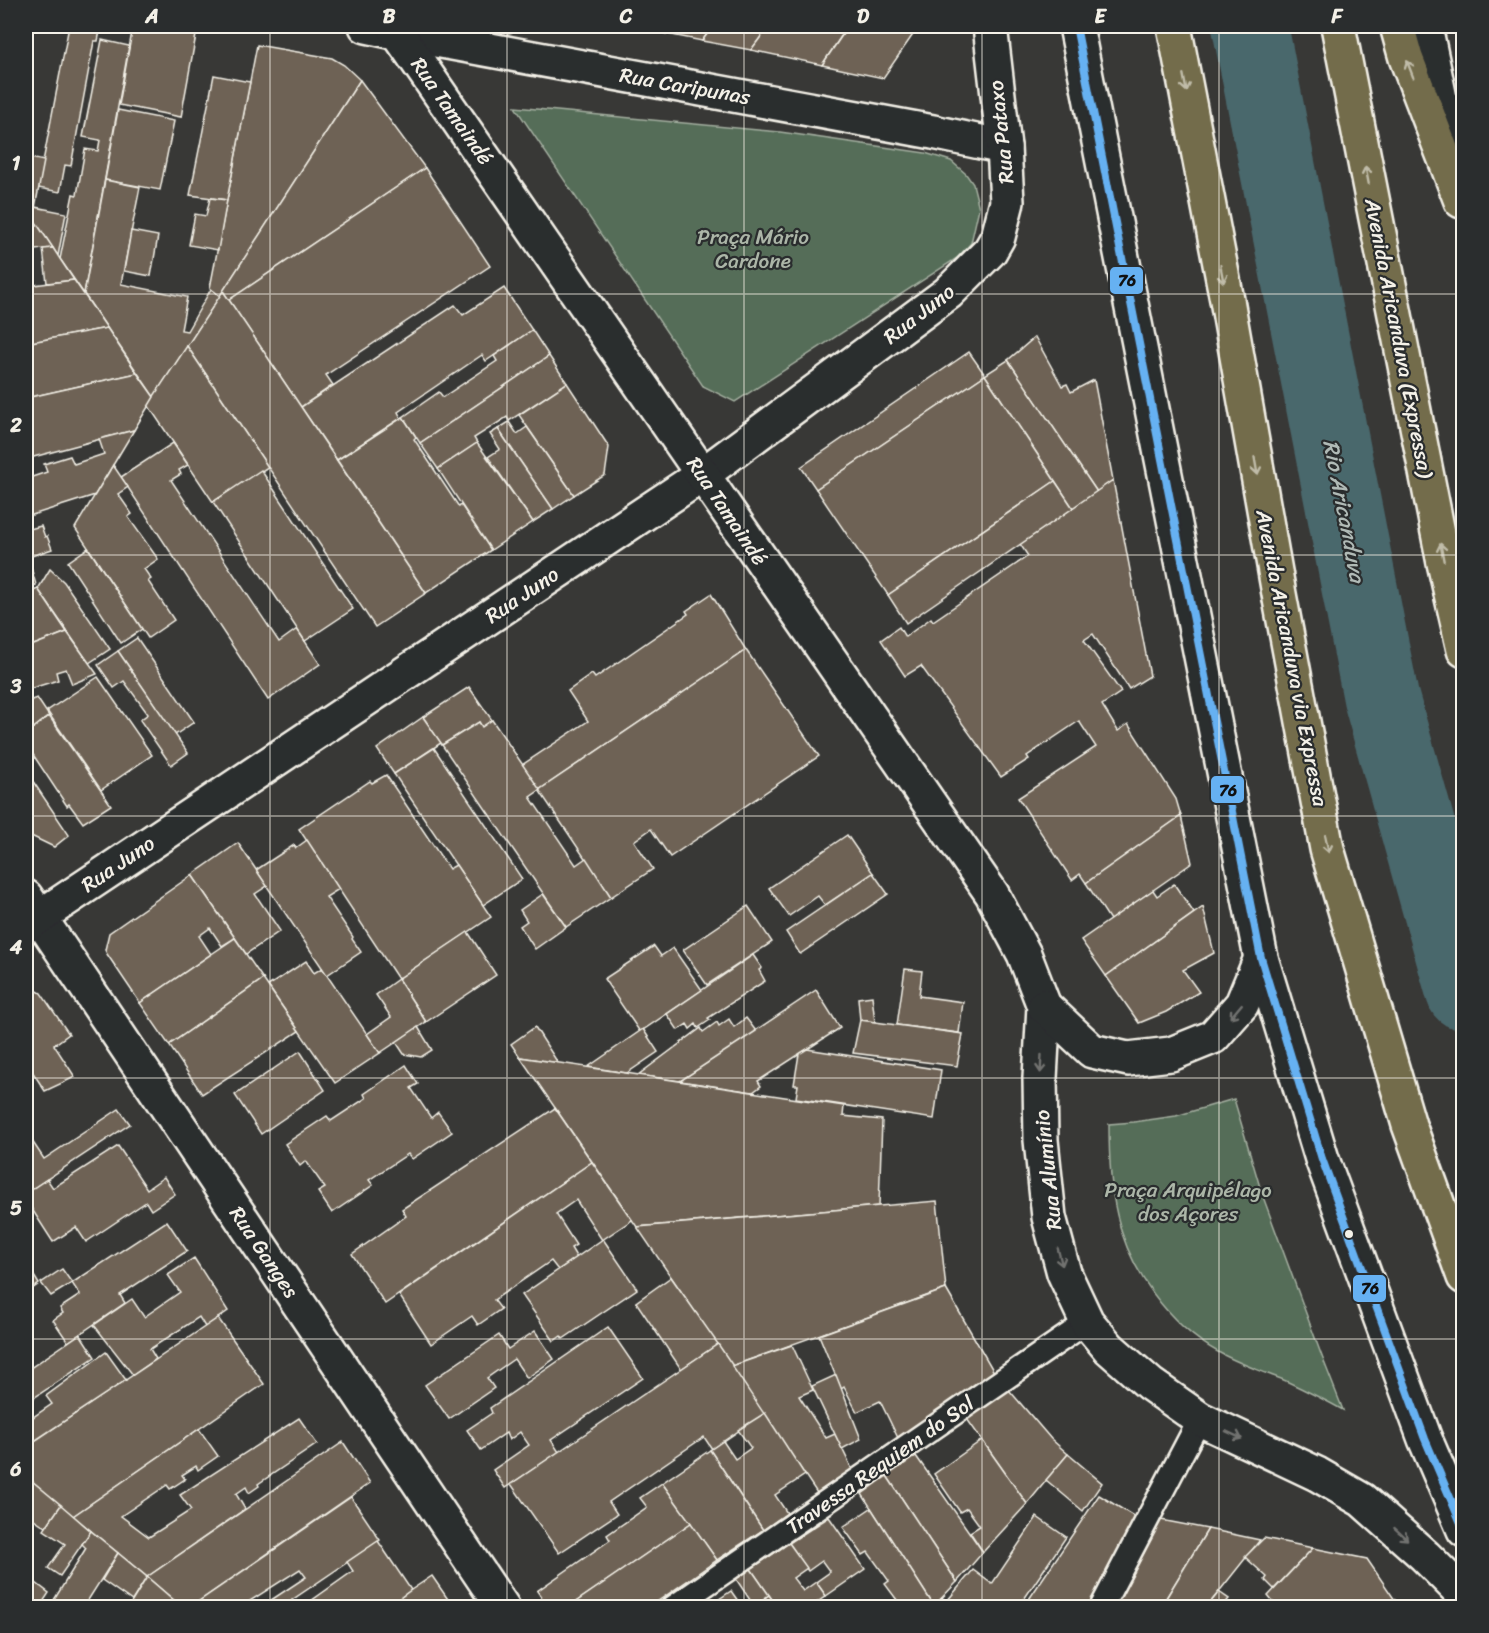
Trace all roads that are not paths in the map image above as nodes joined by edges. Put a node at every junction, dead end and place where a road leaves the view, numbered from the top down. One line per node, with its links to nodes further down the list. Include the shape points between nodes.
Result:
1 (366, 26): 8 (street, Rua Caripunas)
2 (990, 26): 9 (street, Rua Pataxo)
3 (1076, 26): 15 (street)
4 (1174, 26): 17 (highway, Avenida Aricanduva via Expressa, one-way to 17, via 1328,849 1409,1125)
5 (1338, 26): 13 (highway, Avenida Aricanduva (Expressa), one-way to 5)
6 (1397, 26): 10 (highway, one-way to 6)
7 (1425, 26): 10 (street)
8 (395, 29): 9 (street, Rua Caripunas); 12 (street, Rua Tamaindé)
9 (1004, 147): 11 (street, Rua Pataxo, via 1007,202)
10 (1462, 207)
11 (998, 237): 12 (street, Rua Juno, via 990,251 948,293)
12 (702, 475): 14 (street, Rua Juno); 16 (street, Rua Tamaindé, via 992,894 1024,954)
13 (1464, 650)
14 (30, 914): 22 (street, Rua Ganges)
15 (1261, 958): 16 (street, one-way to 16, via 1242,1004 1213,1037 1171,1054 1128,1059 1092,1051); 20 (street, via 1322,1159 1425,1439)
16 (1044, 1006): 18 (street, Rua Alumínio, one-way to 18, via 1041,1140 1049,1217 1064,1273)
17 (1464, 1277)
18 (1087, 1322): 19 (street, Rua Alumínio, via 1109,1348 1150,1384); 23 (lane, Travessa Requiem do Sol)
19 (1200, 1419): 21 (street, Rua Alumínio, one-way to 21, via 1317,1474 1362,1500); 24 (lane)
20 (1464, 1530)
21 (1464, 1595)
22 (504, 1608)
23 (672, 1608)
24 (1101, 1608)

